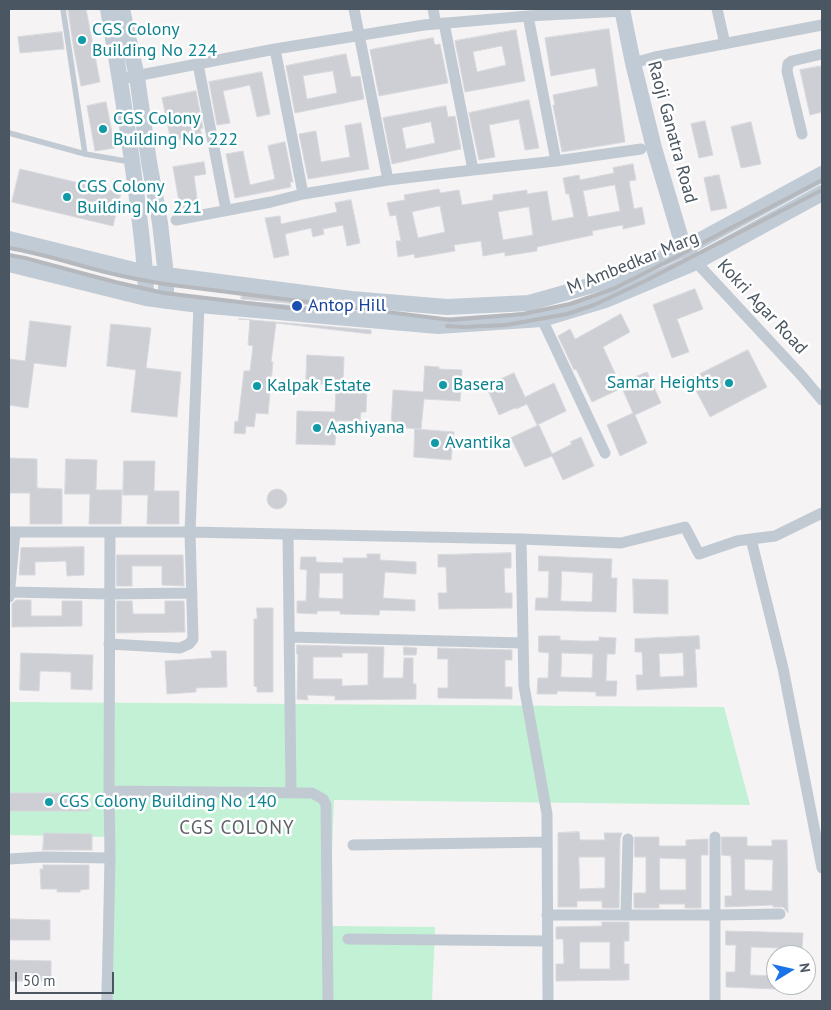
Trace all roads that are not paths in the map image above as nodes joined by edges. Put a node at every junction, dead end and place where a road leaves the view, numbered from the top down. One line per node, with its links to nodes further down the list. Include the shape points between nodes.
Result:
1 (63, 9): 22 (lane)
2 (108, 9): 18 (main road)
3 (122, 9): 17 (main road)
4 (354, 9): 11 (street)
5 (433, 9): 9 (street)
6 (717, 9): 12 (street)
7 (622, 10): 8 (street); 15 (main road, Raoji Ganatra Road)
8 (522, 14): 9 (street); 24 (street)
9 (440, 24): 11 (street); 25 (street)
10 (822, 24): 12 (street)
11 (360, 36): 13 (street); 27 (street)
12 (725, 44): 15 (street)
13 (275, 49): 16 (street); 29 (street)
14 (822, 54): 20 (street, via 788,64)
15 (632, 63): 33 (main road, Raoji Ganatra Road)
16 (198, 64): 17 (street); 30 (street)
17 (137, 76): 18 (street); 37 (main road)
18 (120, 79): 23 (main road)
19 (9, 133): 22 (lane)
20 (802, 134)
21 (641, 150): 24 (street)
22 (85, 154): 23 (lane)
23 (133, 162): 36 (main road)
24 (556, 162): 25 (street)
25 (473, 170): 27 (street)
26 (822, 174): 33 (main road)
27 (388, 180): 29 (street)
28 (822, 193): 34 (main road, M Ambedkar Marg)
29 (303, 194): 30 (street)
30 (226, 210): 31 (street)
31 (176, 220)
32 (9, 239): 36 (main road)
33 (684, 249): 34 (main road, Raoji Ganatra Road); 40 (main road, via 607,281 530,303 447,307)
34 (696, 262): 42 (main road, M Ambedkar Marg, via 606,300); 44 (street, Kokri Agar Road)
35 (9, 264): 38 (main road, M Ambedkar Marg)
36 (146, 273): 37 (main road); 38 (main road)
37 (166, 275): 39 (main road); 40 (main road)
38 (146, 298): 39 (main road, M Ambedkar Marg)
39 (166, 301): 41 (main road, M Ambedkar Marg)
40 (378, 301): 43 (main road)
41 (199, 304): 43 (main road, M Ambedkar Marg); 49 (street)
42 (542, 319): 43 (main road, M Ambedkar Marg, via 438,326); 45 (street)
43 (375, 321)
44 (822, 400)
45 (605, 453)
46 (822, 513): 52 (street, via 775,536)
47 (12, 532): 48 (street); 53 (street)
48 (110, 532): 49 (street); 55 (street)
49 (190, 532): 50 (street); 54 (street)
50 (288, 534): 51 (street); 57 (street)
51 (521, 539): 52 (street, via 622,543 685,527 699,554); 58 (street)
52 (751, 539): 68 (street, via 783,668)
53 (9, 592): 55 (street); 56 (street)
54 (192, 593): 55 (street); 59 (street, via 193,639 189,644 180,648)
55 (110, 594): 59 (street)
56 (9, 597)
57 (289, 637): 58 (street); 61 (street)
58 (523, 643): 64 (street, via 524,686 547,814)
59 (109, 644): 60 (street)
60 (109, 791): 61 (street); 66 (street)
61 (291, 793): 76 (street, via 312,793 323,799 326,805)
62 (715, 837): 71 (street)
63 (628, 839): 72 (street)
64 (547, 842): 65 (street); 70 (street)
65 (353, 845)
66 (110, 858): 67 (street); 75 (street)
67 (9, 859)
68 (822, 868)
69 (780, 914): 71 (street)
70 (547, 915): 72 (street); 74 (street)
71 (715, 915): 72 (street); 78 (street)
72 (626, 916)
73 (348, 939): 74 (street)
74 (548, 941): 77 (street)
75 (107, 1001)
76 (328, 1001)
77 (548, 1001)
78 (715, 1001)

